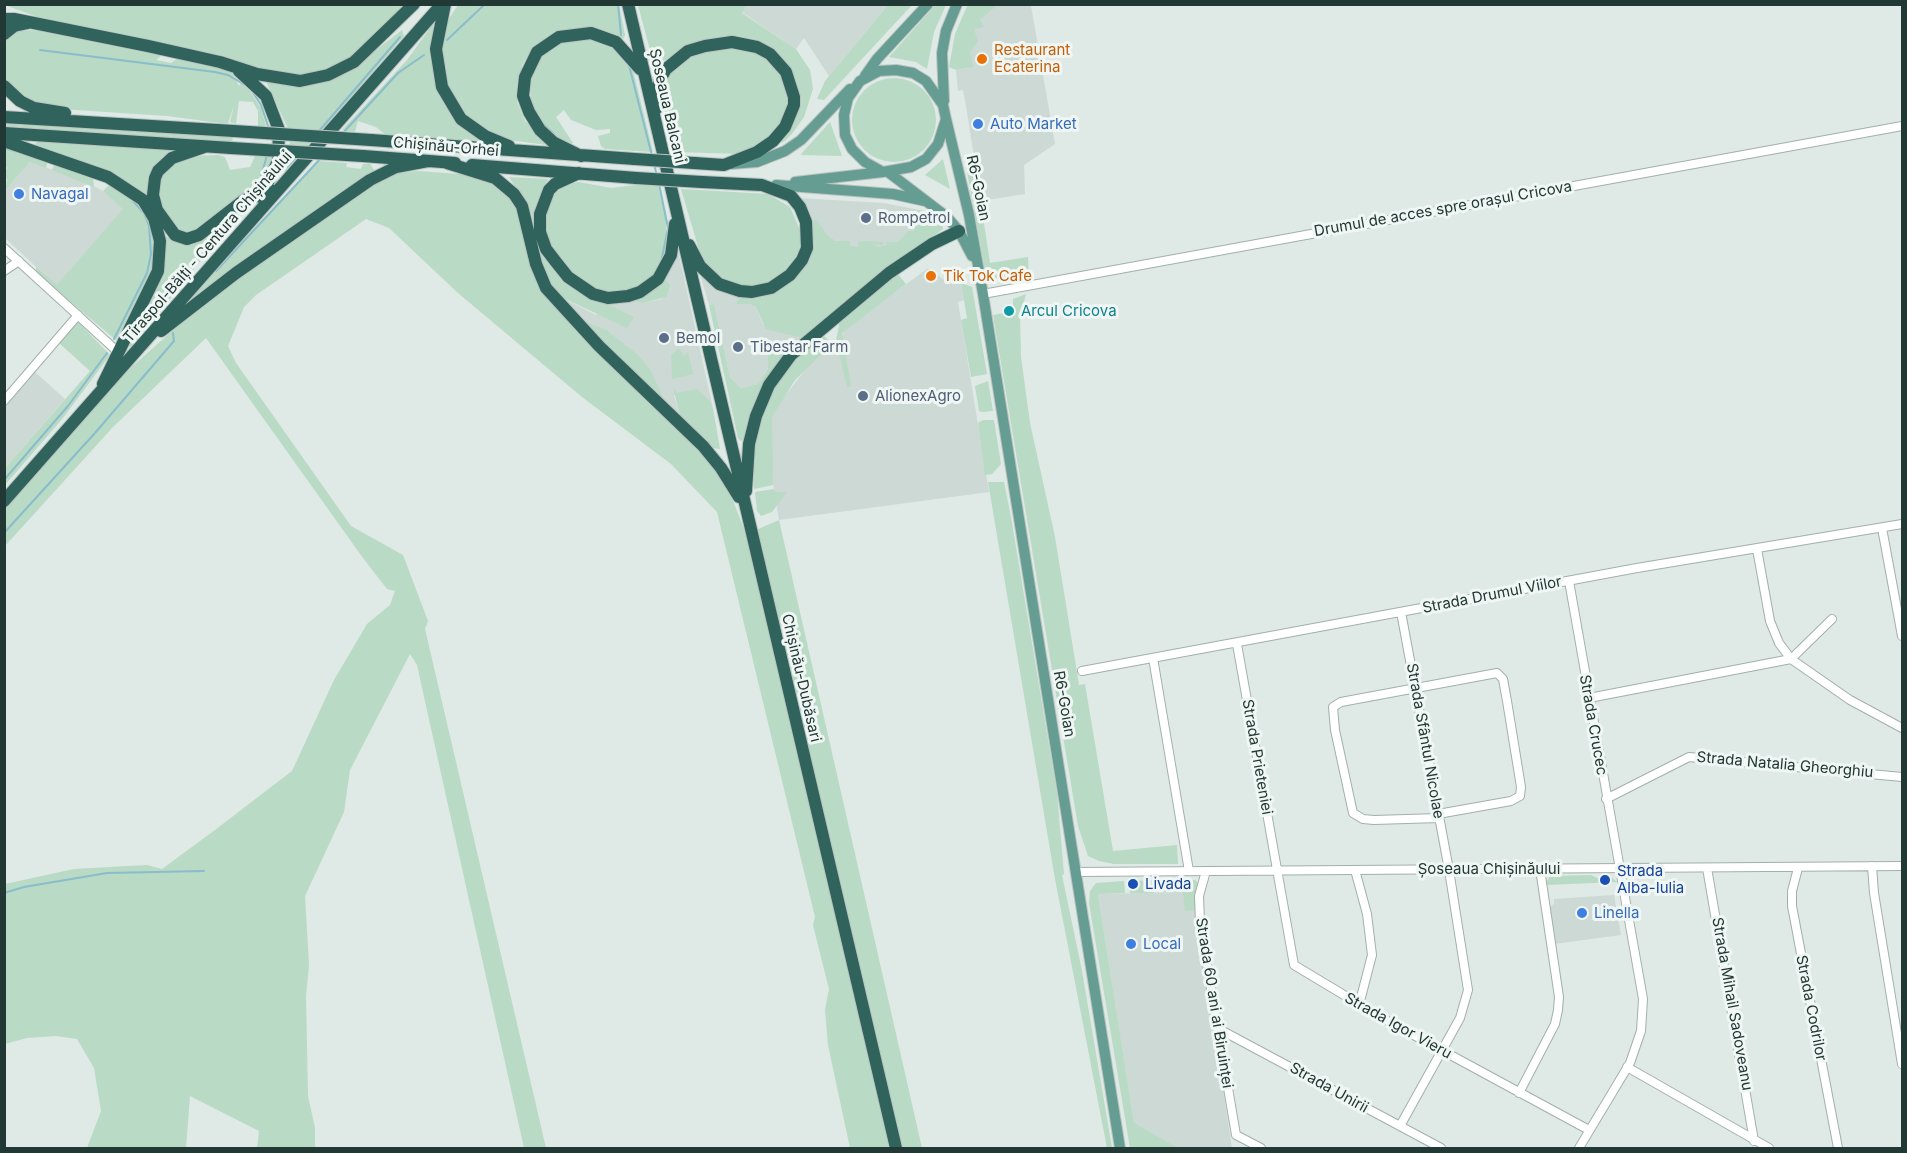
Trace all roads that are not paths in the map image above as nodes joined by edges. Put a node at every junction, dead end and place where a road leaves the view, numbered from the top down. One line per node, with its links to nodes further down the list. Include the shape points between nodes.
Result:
1 (414, 4): 9 (highway, via 366,53 328,75 292,81)
2 (628, 4): 10 (highway, Șoseaua Balcani)
3 (928, 4): 11 (main road, via 877,58)
4 (957, 4): 14 (main road, via 942,53)
5 (437, 7): 23 (highway, via 436,61 447,99 473,128); 32 (highway, Tiraspol-Bălți - Centura Chișinăului)
6 (4, 19): 7 (highway)
7 (30, 23): 8 (highway, via 14,26); 9 (highway)
8 (4, 34)
9 (234, 67): 34 (highway, via 266,96 279,130 278,161)
10 (645, 77): 17 (highway, Șoseaua Balcani); 24 (highway, via 622,47 600,35 569,33 537,52 525,77 523,96 529,112 553,142)
11 (864, 78): 12 (main road); 14 (main road, via 888,70 913,73 932,87)
12 (855, 85): 27 (main road, Chișinău-Orhei, via 785,151 757,162); 29 (main road, via 845,106 845,135 858,155)
13 (4, 86): 19 (highway, via 20,101 45,111 142,119)
14 (944, 105): 16 (main road)
15 (4, 117): 19 (highway, Chișinău-Orhei)
16 (946, 119): 29 (main road, via 938,144 926,159); 42 (main road, R6-Goian)
17 (656, 125): 27 (highway, via 657,91 662,75 688,51 732,42 770,54 790,83 794,105 789,119 766,147); 36 (highway, Șoseaua Balcani)
18 (1902, 126): 44 (street, Drumul de acces spre orașul Cricova)
19 (184, 128): 23 (highway, Chișinău-Orhei, bridge)
20 (4, 133): 22 (highway, Chișinău-Orhei)
21 (4, 141): 47 (highway, via 108,177 131,190 149,208 160,241 158,271)
22 (204, 147): 25 (highway, Chișinău-Orhei, bridge); 34 (highway, via 172,158 155,178 153,195 157,210 175,235 187,239 200,235 235,205)
23 (524, 151): 24 (highway, Chișinău-Orhei)
24 (581, 156): 27 (highway, Chișinău-Orhei, bridge)
25 (428, 161): 26 (highway, Chișinău-Orhei); 46 (highway, via 396,167 370,180 236,273)
26 (447, 163): 28 (highway, Chișinău-Orhei); 51 (highway, via 495,178 514,194 522,206 546,288 599,346 703,446)
27 (724, 165)
28 (579, 173): 31 (highway, Chișinău-Orhei, bridge); 36 (highway, via 549,190 540,214 540,232 546,249 568,277 593,294 608,298 628,296 657,279 674,247)
29 (883, 173): 30 (main road, Chișinău-Orhei); 33 (main road); 35 (main road, R6-Goian)
30 (776, 184): 31 (main road, Chișinău-Orhei); 33 (main road)
31 (762, 185): 38 (highway, via 795,200 808,229 802,260 781,283 752,292 719,284 700,266)
32 (278, 190): 34 (highway); 37 (highway, Tiraspol-Bălți - Centura Chișinăului)
33 (863, 192): 35 (main road)
34 (263, 193): 37 (highway)
35 (925, 201): 39 (main road, R6-Goian)
36 (676, 214): 38 (highway, Chișinău-Dubăsari)
37 (242, 228): 46 (highway, Tiraspol-Bălți - Centura Chișinăului)
38 (681, 231): 51 (highway, Chișinău-Dubăsari)
39 (959, 231): 42 (main road, R6-Goian); 51 (highway, via 889,273 817,331 778,370 751,432)
40 (4, 248): 41 (street)
41 (19, 261): 43 (street); 45 (street)
42 (977, 265): 44 (main road, R6-Goian)
43 (4, 271)
44 (983, 294): 80 (main road, R6-Goian)
45 (78, 315): 47 (street); 49 (street)
46 (138, 350): 48 (highway, Tiraspol-Bălți - Centura Chișinăului)
47 (118, 352): 48 (highway)
48 (96, 399): 50 (highway, Tiraspol-Bălți - Centura Chișinăului)
49 (4, 401)
50 (4, 501)
51 (745, 508): 90 (highway, Chișinău-Dubăsari)
52 (1902, 524): 53 (street, Strada Drumul Viilor)
53 (1882, 528): 54 (street, Strada Drumul Viilor); 58 (street)
54 (1757, 549): 55 (street, Strada Drumul Viilor); 61 (street, via 1770,621)
55 (1569, 581): 56 (street, Strada Drumul Viilor); 64 (street, Strada Crucec)
56 (1401, 612): 59 (street, Strada Drumul Viilor); 63 (street, Strada Sfântul Nicolae)
57 (1832, 619): 61 (street)
58 (1902, 636)
59 (1237, 644): 60 (street, Strada Drumul Viilor); 79 (street, Strada Prieteniei)
60 (1153, 658): 62 (street, Strada Drumul Viilor); 77 (street)
61 (1791, 660): 64 (street); 65 (street, via 1850,700)
62 (1082, 671)
63 (1415, 688): 68 (street, Strada Sfântul Nicolae); 68 (street, via 1335,703 1335,730 1355,815 1374,820); 68 (street, via 1497,673 1503,679 1507,701 1520,796)
64 (1589, 699): 67 (street, Strada Crucec)
65 (1902, 728)
66 (1902, 777): 67 (street, Strada Natalia Gheorghiu, via 1689,757)
67 (1606, 799): 71 (street, Strada Crucec)
68 (1438, 816): 76 (street, Strada Sfântul Nicolae)
69 (1872, 866): 70 (street, Șoseaua Chișinăului); 73 (street, Șoseaua Chișinăului); 84 (street)
70 (1902, 866)
71 (1618, 868): 72 (street, Șoseaua Chișinăului); 74 (street, Șoseaua Chișinăului); 85 (street, via 1643,999 1641,1031)
72 (1707, 868): 73 (street, Șoseaua Chișinăului); 89 (street, Strada Mihail Sadoveanu)
73 (1798, 868): 96 (street, Strada Codrilor, via 1792,906)
74 (1540, 869): 76 (street, Șoseaua Chișinăului); 86 (street, via 1558,1010)
75 (1355, 870): 76 (street, Șoseaua Chișinăului); 79 (street, Șoseaua Chișinăului); 81 (street, via 1367,914 1372,955)
76 (1449, 870): 83 (street, Strada Sfântul Nicolae, via 1468,990 1460,1018)
77 (1189, 871): 78 (street, Șoseaua Chișinăului); 80 (street, Șoseaua Chișinăului)
78 (1206, 871): 79 (street, Șoseaua Chișinăului); 82 (street, Strada 60 ani ai Biruinței, via 1199,905)
79 (1276, 871): 81 (street, Strada Igor Vieru, via 1294,965)
80 (1075, 872): 91 (main road, R6-Goian)
81 (1359, 1005): 83 (street, Strada Igor Vieru)
82 (1217, 1028): 87 (street, Strada Unirii); 92 (street, Strada 60 ani ai Biruinței, via 1236,1135)
83 (1443, 1051): 86 (street, Strada Igor Vieru); 87 (street, Strada Sfântul Nicolae)
84 (1902, 1064)
85 (1627, 1067): 88 (street); 89 (street)
86 (1519, 1093): 88 (street, Strada Igor Vieru)
87 (1400, 1126): 93 (street, Strada Unirii)
88 (1589, 1130): 94 (street)
89 (1754, 1141): 95 (street)
90 (896, 1149)
91 (1120, 1149)
92 (1260, 1149)
93 (1441, 1149)
94 (1579, 1149)
95 (1769, 1149)
96 (1838, 1149)

